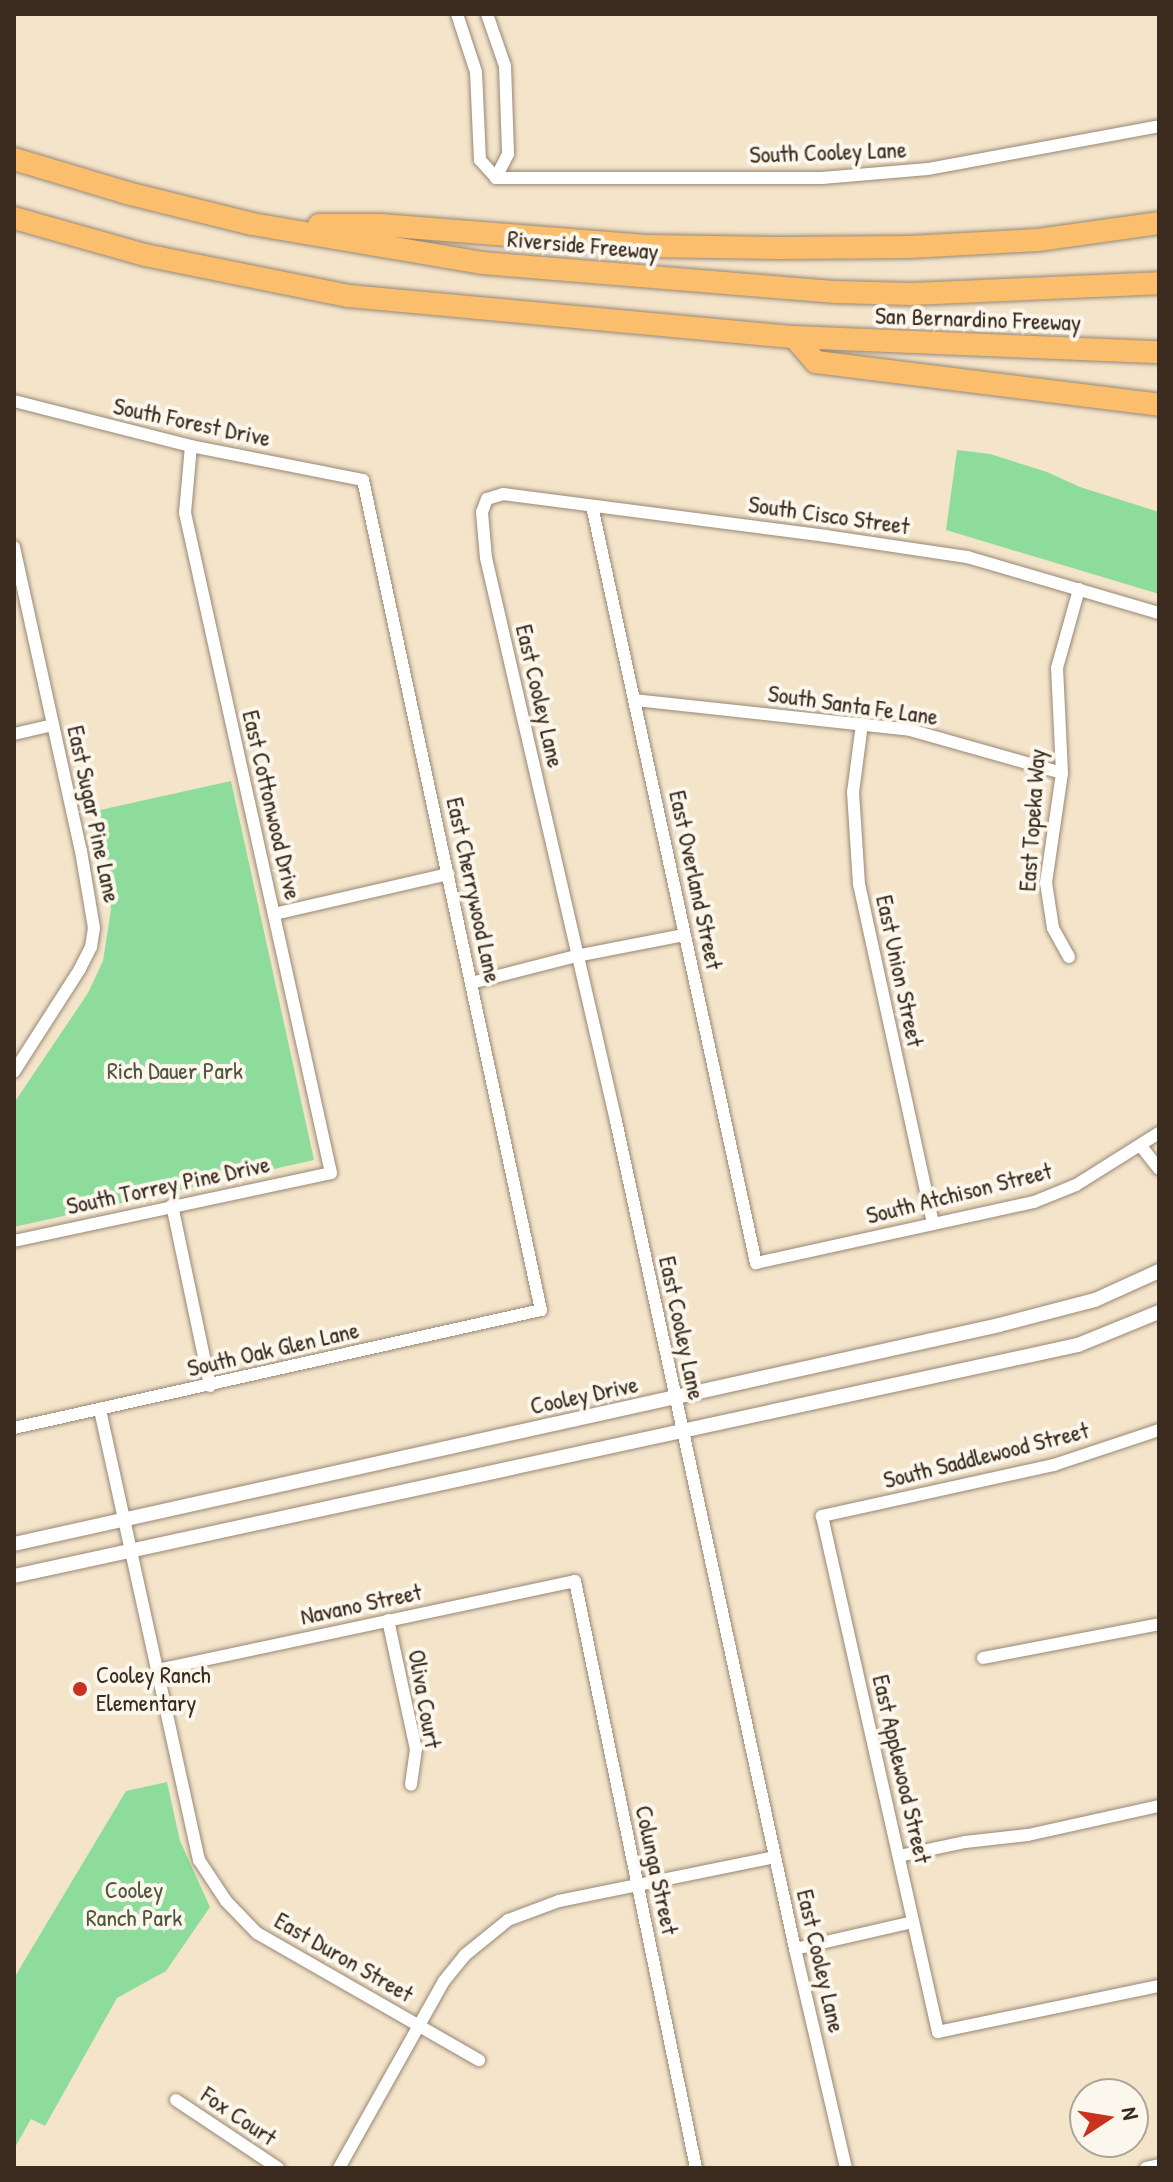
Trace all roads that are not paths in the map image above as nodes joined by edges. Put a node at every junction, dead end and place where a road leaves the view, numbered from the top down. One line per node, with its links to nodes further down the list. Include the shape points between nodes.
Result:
1 (457, 14): 5 (street, via 476,72 480,160)
2 (487, 14): 5 (street, via 505,66 508,154)
3 (1159, 126): 5 (street, South Cooley Lane, via 928,169 822,178)
4 (14, 159): 8 (highway, Riverside Freeway)
5 (496, 178)
6 (14, 218): 10 (highway, via 145,255 349,296)
7 (1159, 223): 8 (highway, via 1038,240 778,248 646,246 381,225)
8 (252, 224): 9 (highway, Riverside Freeway, via 482,263 836,292 911,294)
9 (1159, 283)
10 (794, 337): 11 (highway, San Bernardino Freeway); 13 (highway, via 816,362)
11 (1159, 352)
12 (14, 401): 14 (street, South Forest Drive)
13 (1159, 405)
14 (191, 446): 15 (street, South Forest Drive); 27 (street, East Cottonwood Drive, via 185,513)
15 (363, 480): 26 (street, East Cherrywood Lane)
16 (487, 499): 17 (street, South Cisco Street, via 503,494); 29 (street, East Cooley Lane, via 482,522 486,558)
17 (592, 506): 19 (street, South Cisco Street, via 967,557); 21 (street, East Overland Street)
18 (14, 551): 23 (street, East Sugar Pine Lane)
19 (1079, 589): 20 (street, South Cisco Street); 25 (street, East Topeka Way, via 1057,668)
20 (1159, 613)
21 (635, 700): 22 (street, South Santa Fe Lane); 28 (street, East Overland Street)
22 (862, 724): 25 (street, South Santa Fe Lane, via 910,730); 38 (street, East Union Street, via 853,792 859,884)
23 (53, 725): 24 (street); 32 (street, East Sugar Pine Lane, via 94,928 80,969)
24 (14, 734)
25 (1062, 773): 30 (street, East Topeka Way, via 1046,883 1053,928)
26 (448, 874): 27 (street); 31 (street, East Cherrywood Lane)
27 (274, 914): 36 (street, East Cottonwood Drive)
28 (684, 935): 29 (street); 40 (street, East Overland Street)
29 (576, 956): 31 (street); 45 (street, East Cooley Lane)
30 (1069, 957)
31 (471, 983): 42 (street, East Cherrywood Lane)
32 (14, 1072)
33 (1159, 1133): 34 (street, South Atchison Street)
34 (1141, 1146): 35 (street); 38 (street, South Atchison Street, via 1076,1185 1034,1202)
35 (1159, 1169)
36 (331, 1173): 37 (street, South Torrey Pine Drive)
37 (172, 1205): 39 (street, South Torrey Pine Drive); 44 (street)
38 (933, 1224): 40 (street, South Atchison Street)
39 (14, 1241)
40 (756, 1263)
41 (1159, 1271): 45 (street, Cooley Drive, via 1095,1300 1040,1315)
42 (541, 1310): 44 (street, South Oak Glen Lane)
43 (1159, 1312): 48 (street, via 1078,1345)
44 (210, 1386): 46 (street, South Oak Glen Lane)
45 (675, 1397): 48 (street, East Cooley Lane); 51 (street, Cooley Drive)
46 (100, 1410): 47 (street, South Oak Glen Lane); 51 (street, East Duron Street)
47 (14, 1428)
48 (681, 1430): 53 (street); 63 (street, East Cooley Lane)
49 (1159, 1430): 50 (street, South Saddlewood Street, via 1054,1465)
50 (822, 1516): 62 (street, East Applewood Street)
51 (124, 1518): 52 (street, Cooley Drive); 53 (street, East Duron Street)
52 (14, 1544)
53 (132, 1550): 54 (street); 59 (street, East Duron Street)
54 (14, 1576)
55 (575, 1581): 56 (street, Navano Street); 64 (street, Colunga Street)
56 (388, 1620): 59 (street, Navano Street); 60 (street, Oliva Court, via 416,1749)
57 (1159, 1624): 58 (street)
58 (983, 1658)
59 (157, 1670): 68 (street, East Duron Street, via 193,1842 226,1901 257,1933)
60 (411, 1785)
61 (1159, 1806): 62 (street)
62 (899, 1856): 65 (street, East Applewood Street)
63 (775, 1857): 64 (street); 66 (street, East Cooley Lane)
64 (638, 1884): 68 (street, via 559,1901 508,1920 465,1955); 74 (street, Colunga Street)
65 (913, 1922): 66 (street); 67 (street, East Applewood Street, via 938,2032)
66 (795, 1949): 75 (street, East Cooley Lane)
67 (1159, 1986)
68 (419, 2025): 69 (street, East Duron Street); 73 (street)
69 (479, 2060)
70 (176, 2100): 72 (street, Fox Court)
71 (1159, 2165): 76 (street)
72 (278, 2168)
73 (339, 2168)
74 (696, 2168)
75 (846, 2168)
76 (1146, 2168)

